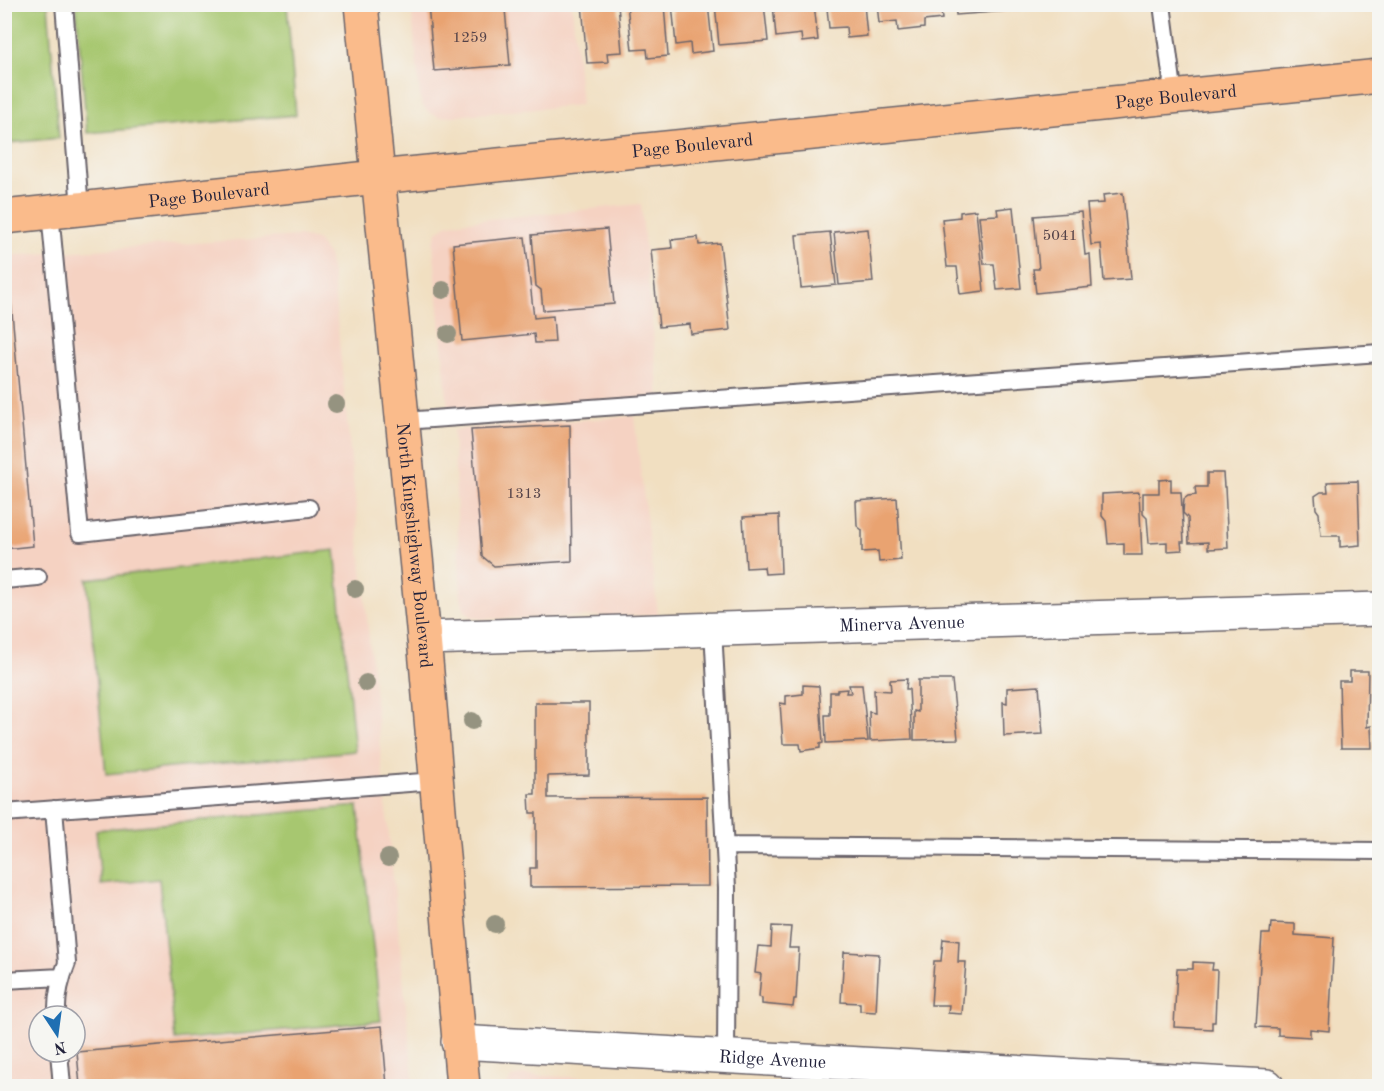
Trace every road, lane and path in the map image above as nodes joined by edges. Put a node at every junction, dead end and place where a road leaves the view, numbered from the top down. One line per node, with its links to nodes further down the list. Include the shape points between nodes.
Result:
1 (64, 4): 7 (lane)
2 (361, 4): 6 (main road, North Kingshighway Boulevard)
3 (1162, 4): 5 (lane)
4 (1380, 76): 5 (main road, Page Boulevard)
5 (1174, 97): 6 (main road, Page Boulevard)
6 (378, 177): 7 (main road, Page Boulevard); 10 (main road, North Kingshighway Boulevard)
7 (65, 210): 8 (main road, Page Boulevard); 11 (lane, via 80,533)
8 (4, 217)
9 (1380, 353): 10 (lane)
10 (402, 421): 16 (main road, North Kingshighway Boulevard)
11 (309, 508)
12 (38, 577): 13 (lane)
13 (4, 580)
14 (1380, 609): 15 (street, Minerva Avenue)
15 (713, 630): 16 (street, Minerva Avenue); 20 (lane)
16 (424, 638): 17 (main road, North Kingshighway Boulevard)
17 (436, 781): 18 (lane); 25 (main road, North Kingshighway Boulevard)
18 (54, 809): 19 (lane); 22 (lane, via 67,963)
19 (4, 813)
20 (724, 846): 21 (lane); 26 (lane)
21 (1380, 851)
22 (62, 977): 23 (lane); 24 (lane)
23 (4, 980)
24 (57, 1004)
25 (458, 1042): 26 (street, Ridge Avenue); 29 (main road, North Kingshighway Boulevard)
26 (726, 1057): 30 (street, Ridge Avenue)
27 (61, 1064): 28 (lane)
28 (62, 1086)
29 (462, 1086)
30 (1267, 1086)

